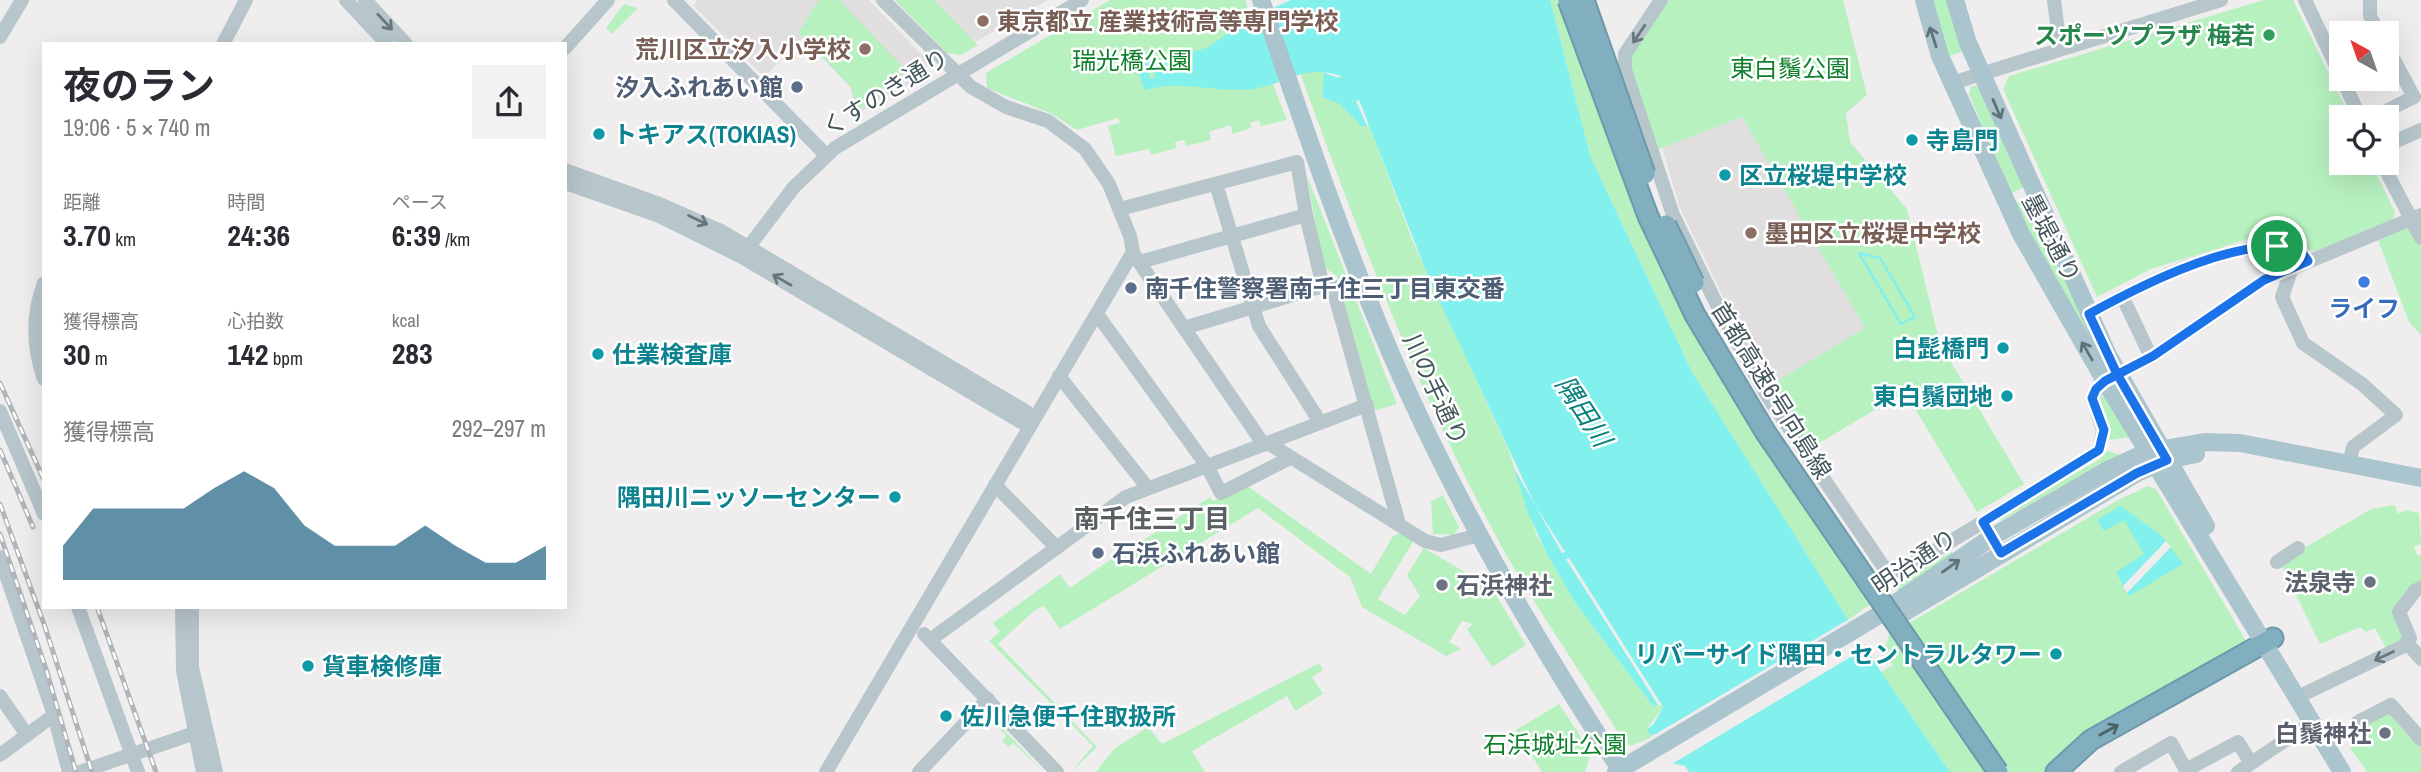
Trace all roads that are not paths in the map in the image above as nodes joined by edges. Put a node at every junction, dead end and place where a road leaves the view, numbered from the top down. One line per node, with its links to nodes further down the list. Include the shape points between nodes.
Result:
1 (22, 0): 20 (street)
2 (246, 0): 21 (street)
3 (608, 0): 25 (street)
4 (674, 0): 36 (street)
5 (883, 0): 30 (street)
6 (1082, 0): 30 (street, くすのき通り)
7 (1261, 0): 77 (main road, 川の手通り, via 1391,352)
8 (1569, 0): 114 (highway, 首都高速6号向島線, bridge, via 1648,216 1695,315 1728,373)
9 (1584, 0): 32 (highway, 首都高速6号向島線, bridge)
10 (1590, 0): 32 (highway, bridge)
11 (1661, 0): 28 (street, one-way to 28, via 1625,54)
12 (1924, 0): 31 (main road, 墨堤通り, one-way to 12)
13 (1955, 0): 29 (main road, 墨堤通り)
14 (2054, 0): 26 (street)
15 (2221, 0): 26 (street)
16 (2305, 0): 24 (street)
17 (2370, 0): 19 (street)
18 (356, 2): 22 (street); 23 (street, one-way to 23)
19 (2373, 21)
20 (0, 37)
21 (224, 42)
22 (386, 42)
23 (404, 42)
24 (2329, 44)
25 (567, 46)
26 (2060, 47): 29 (street)
27 (2399, 69): 33 (street, via 2414,97)
28 (1625, 70): 32 (street); 32 (street, via 1610,76 1604,85 1607,94 1625,94)
29 (1981, 72): 31 (street); 55 (main road, 墨堤通り, one-way to 55)
30 (955, 74): 36 (street, くすのき通り); 41 (street, via 985,96 1048,121 1073,137 1105,176)
31 (1952, 83): 60 (main road, 墨堤通り, one-way to 31, via 2021,234)
32 (1629, 102): 76 (street, via 1720,313 1768,397 1875,557 1894,571 1904,569); 115 (highway, 首都高速6号向島線, bridge, via 1645,174 1671,236 1745,376 1848,535)
33 (2398, 105)
34 (2421, 130): 35 (street)
35 (2399, 140)
36 (826, 155): 46 (street, くすのき通り, via 794,187)
37 (567, 171): 46 (street, one-way to 46, via 657,203)
38 (2389, 175): 43 (street)
39 (567, 184): 46 (street)
40 (1216, 184): 41 (street); 42 (street, via 1297,162); 44 (street)
41 (1120, 209): 47 (street)
42 (1306, 215): 44 (street); 50 (street)
43 (2415, 218): 45 (street); 48 (street)
44 (1231, 237): 47 (street); 53 (street)
45 (2421, 238)
46 (745, 252): 63 (street, via 1021,422)
47 (1136, 257): 54 (street); 56 (street)
48 (2308, 261): 49 (street); 52 (street, via 2297,246 2261,246 2181,270)
49 (2292, 268): 57 (street, via 2248,290); 68 (street, via 2282,297 2303,343 2396,415 2353,447)
50 (1323, 286): 53 (street); 61 (street, via 1332,285)
51 (42, 290): 58 (street, via 35,337)
52 (2122, 296): 55 (street); 57 (street)
53 (1252, 306): 56 (street); 64 (street, via 1259,326)
54 (1097, 314): 59 (street); 69 (street)
55 (2089, 314): 60 (main road, 墨堤通り)
56 (1184, 328): 65 (street)
57 (2151, 357): 60 (street)
58 (42, 370)
59 (1059, 376): 63 (street); 72 (street)
60 (2111, 377): 66 (main road, 墨堤通り); 76 (street, via 2092,398 2104,430 2099,450)
61 (1367, 405): 64 (street); 75 (street)
62 (0, 411): 74 (street)
63 (1032, 422): 71 (street)
64 (1320, 422): 65 (street)
65 (1266, 444): 67 (street); 69 (street)
66 (2157, 456): 68 (main road, 明治通り, via 2204,442 2240,443); 73 (main road, 明治通り, via 2246,454); 76 (main road, 明治通り, via 2106,471); 80 (main road, 明治通り); 91 (main road, 墨堤通り)
67 (1290, 458): 69 (street, via 1221,493); 75 (street)
68 (2348, 464): 70 (main road, 明治通り)
69 (1207, 466): 72 (street)
70 (2421, 478)
71 (995, 485): 78 (street); 88 (street)
72 (1148, 488): 78 (street, via 1126,497)
73 (2421, 489)
74 (42, 509)
75 (1399, 524): 77 (street, via 1425,541 1441,545)
76 (1987, 529): 80 (street); 87 (main road, 明治通り, one-way to 76)
77 (1479, 535): 106 (main road, 川の手通り)
78 (1057, 548): 89 (street)
79 (2298, 548): 82 (street)
80 (2001, 553): 87 (main road, 明治通り)
81 (0, 557): 96 (street)
82 (2277, 562)
83 (2421, 588): 90 (street, via 2399,612 2410,638)
84 (79, 609): 102 (street)
85 (182, 609): 99 (street, via 180,649)
86 (192, 609): 99 (street, via 192,667)
87 (1877, 623): 106 (main road, 明治通り)
88 (913, 624): 89 (street); 105 (street)
89 (930, 640): 95 (street)
90 (2407, 643): 92 (street); 93 (street, one-way to 93)
91 (2261, 644): 93 (main road, 墨堤通り); 98 (main road, 墨堤通り); 116 (highway, one-way to 91, via 2091,740)
92 (2421, 659)
93 (2306, 693): 120 (main road, 墨堤通り)
94 (0, 696): 100 (street)
95 (988, 699): 112 (street); 113 (street)
96 (54, 715): 100 (street); 107 (street)
97 (2358, 722): 101 (street, via 2391,705)
98 (2311, 723): 104 (street); 119 (main road, 墨堤通り)
99 (200, 731): 102 (street); 110 (street); 111 (street)
100 (27, 735): 103 (street)
101 (2421, 739)
102 (130, 753): 108 (street); 109 (street)
103 (0, 755)
104 (2251, 763): 117 (street, via 2238,742 2186,770 2171,743); 118 (street)
105 (831, 770)
106 (1624, 771)
107 (69, 772)
108 (80, 772)
109 (138, 772)
110 (203, 772)
111 (216, 772)
112 (919, 772)
113 (1057, 772)
114 (1998, 772)
115 (2013, 772)
116 (2056, 772)
117 (2121, 772)
118 (2238, 772)
119 (2342, 772)
120 (2354, 772)

